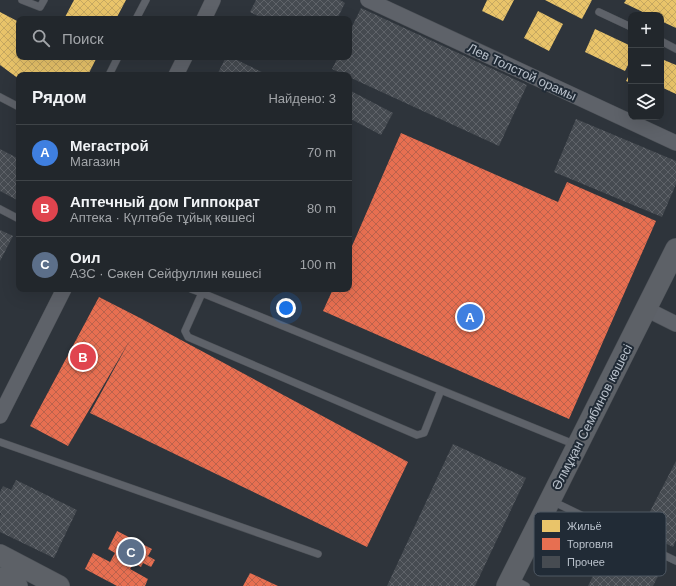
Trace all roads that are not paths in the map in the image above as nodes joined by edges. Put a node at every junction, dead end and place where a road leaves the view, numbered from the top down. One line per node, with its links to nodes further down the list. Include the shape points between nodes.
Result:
1 (22, 0): 2 (lane, via 40,7)
2 (44, 0)
3 (146, 0): 7 (lane)
4 (214, 0): 8 (street)
5 (368, 0): 18 (street, Лев Толстой орамы)
6 (599, 12): 9 (lane)
7 (138, 16)
8 (206, 16)
9 (628, 26)
10 (664, 43): 11 (lane)
11 (676, 49)
12 (116, 60): 14 (lane)
13 (184, 60): 15 (street)
14 (110, 72)
15 (178, 72)
16 (0, 97): 17 (lane)
17 (16, 105)
18 (676, 144)
19 (0, 209): 20 (lane)
20 (16, 217)
21 (676, 249): 25 (street, Әлмұқан Сембинов көшесі)
22 (62, 292): 28 (street)
23 (203, 292): 27 (lane, via 185,330 188,337 417,435 424,432)
24 (205, 292): 27 (lane)
25 (646, 309): 26 (street); 30 (street, Әлмұқан Сембинов көшесі)
26 (676, 324)
27 (441, 390): 30 (lane)
28 (0, 416)
29 (0, 442): 35 (lane)
30 (578, 445): 31 (street, Әлмұқан Сембинов көшесі)
31 (550, 500): 32 (street, Әлмұқан Сембинов көшесі); 33 (lane)
32 (545, 512)
33 (575, 512)
34 (534, 538): 40 (street, Әлмұқан Сембинов көшесі)
35 (318, 554)
36 (0, 555): 42 (street)
37 (666, 556): 38 (lane)
38 (676, 561)
39 (0, 578): 41 (street)
40 (515, 583)
41 (16, 586)
42 (59, 586)

